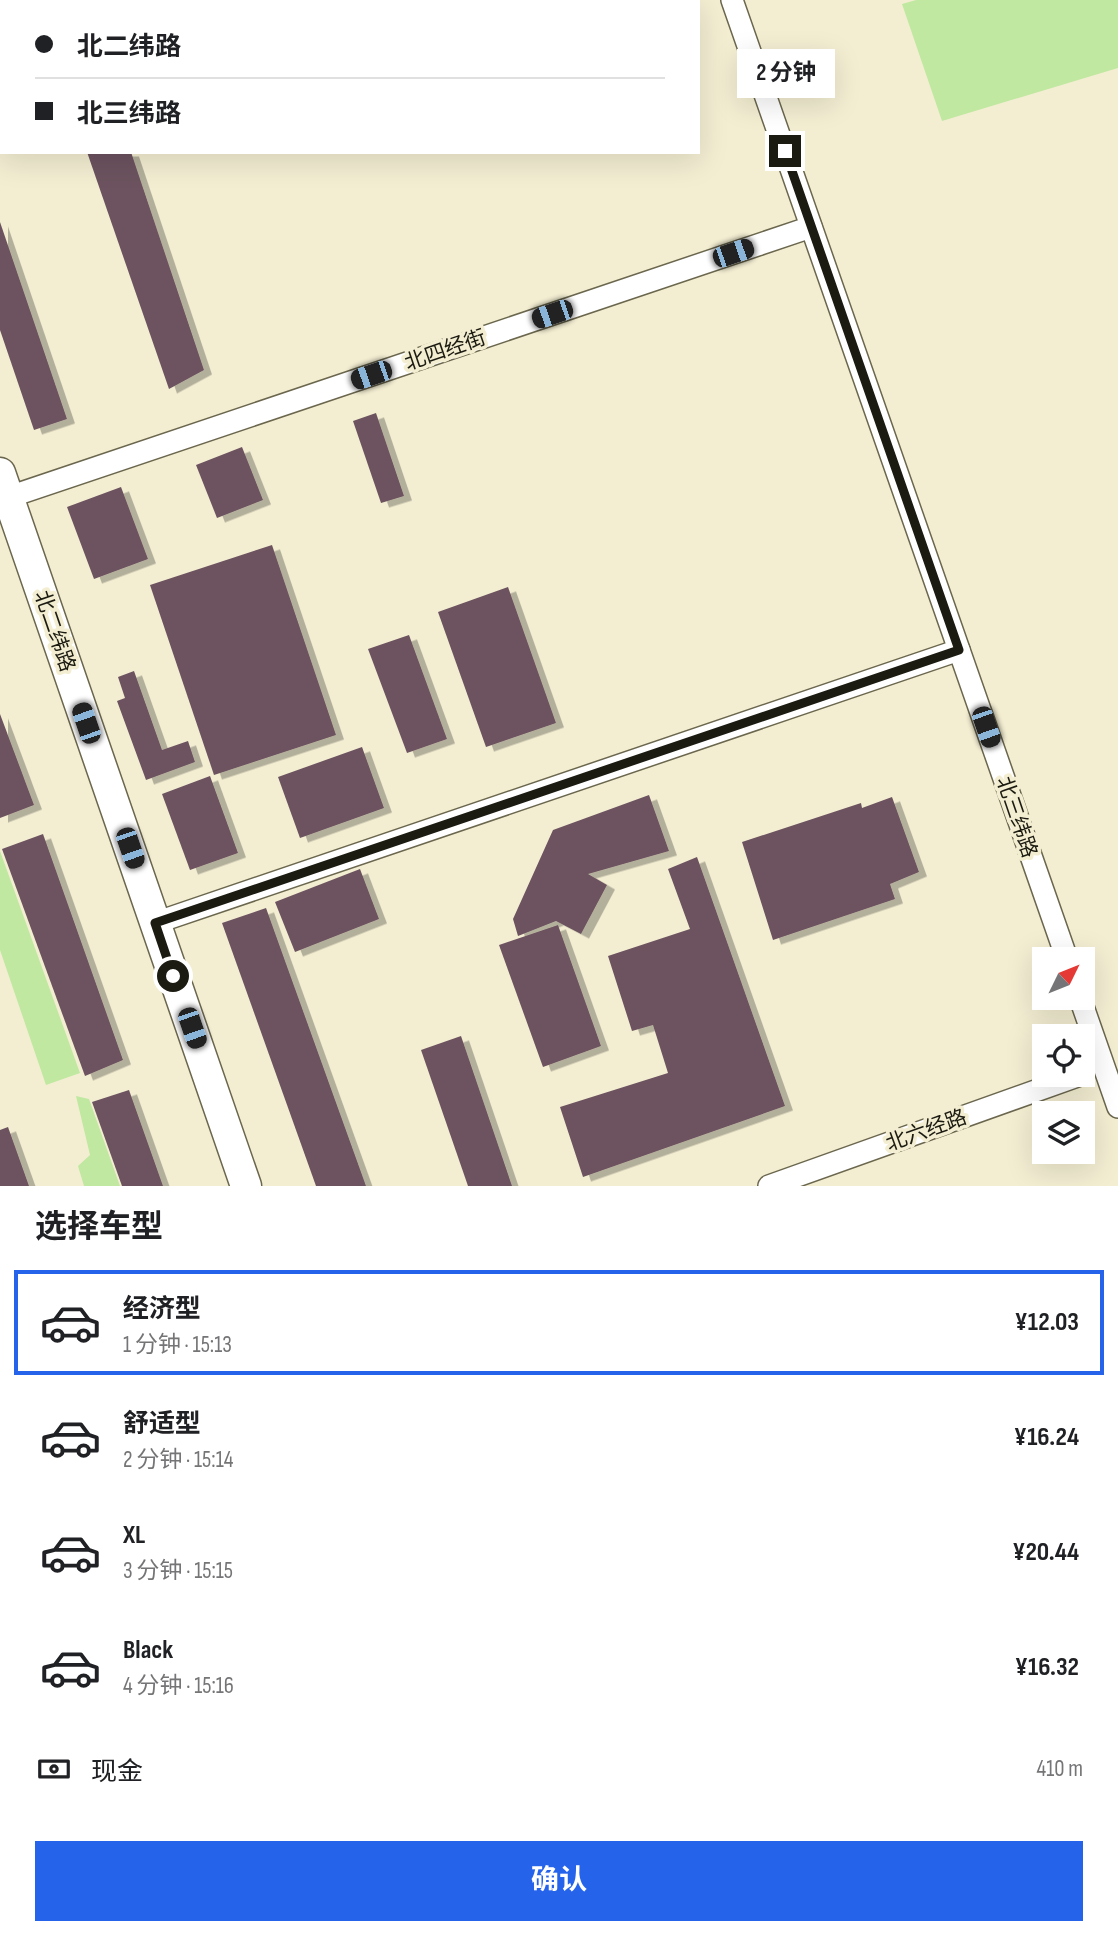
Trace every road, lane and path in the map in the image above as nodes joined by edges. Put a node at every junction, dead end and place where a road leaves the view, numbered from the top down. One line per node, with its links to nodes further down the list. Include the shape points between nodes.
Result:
1 (732, 0): 2 (street, 北三纬路)
2 (811, 226): 3 (street, 北四经街); 4 (street, 北三纬路)
3 (3, 490): 5 (street, 北二纬路)
4 (959, 650): 5 (street); 6 (street, 北三纬路)
5 (155, 923): 12 (street, 北二纬路)
6 (1062, 947)
7 (1084, 1010): 8 (street)
8 (1104, 1067): 9 (street, 北六经路); 11 (street)
9 (1095, 1070)
10 (1047, 1087): 13 (street, 北六经路)
11 (1118, 1107)
12 (246, 1186)
13 (769, 1186)

